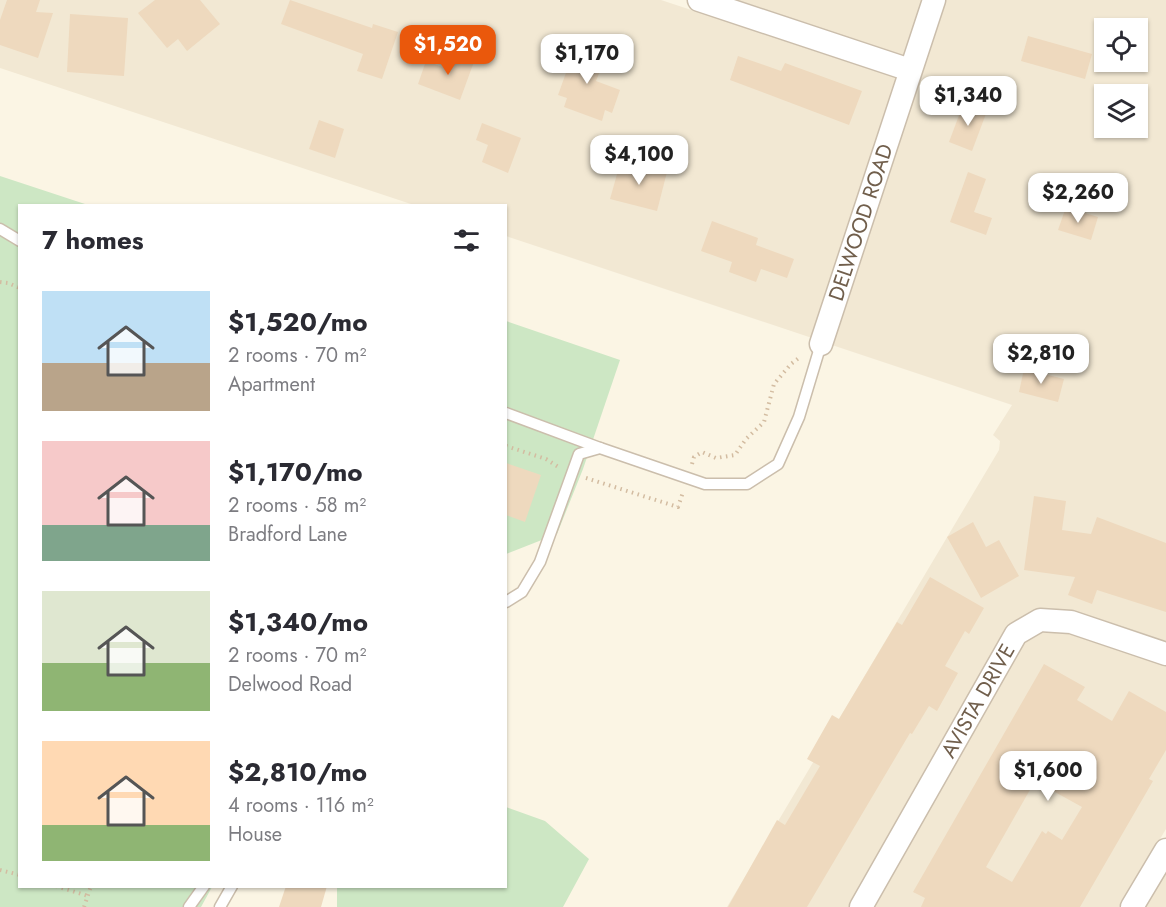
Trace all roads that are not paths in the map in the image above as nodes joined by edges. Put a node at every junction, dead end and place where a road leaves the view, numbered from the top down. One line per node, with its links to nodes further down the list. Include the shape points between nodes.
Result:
1 (699, 0): 3 (street)
2 (934, 0): 3 (street, DELWOOD ROAD)
3 (910, 70): 6 (street, DELWOOD ROAD)
4 (0, 229): 5 (lane)
5 (18, 240)
6 (821, 344): 8 (lane, via 799,417 778,464 747,484 705,484)
7 (507, 412): 8 (lane)
8 (600, 448): 9 (lane, via 579,454 540,562 522,592)
9 (507, 601)
10 (1166, 654): 16 (street, AVISTA DRIVE, via 1071,622 1040,620 1016,634)
11 (1166, 850): 17 (street)
12 (203, 888): 14 (lane)
13 (231, 888): 15 (lane)
14 (189, 907)
15 (220, 907)
16 (861, 907)
17 (1132, 907)

